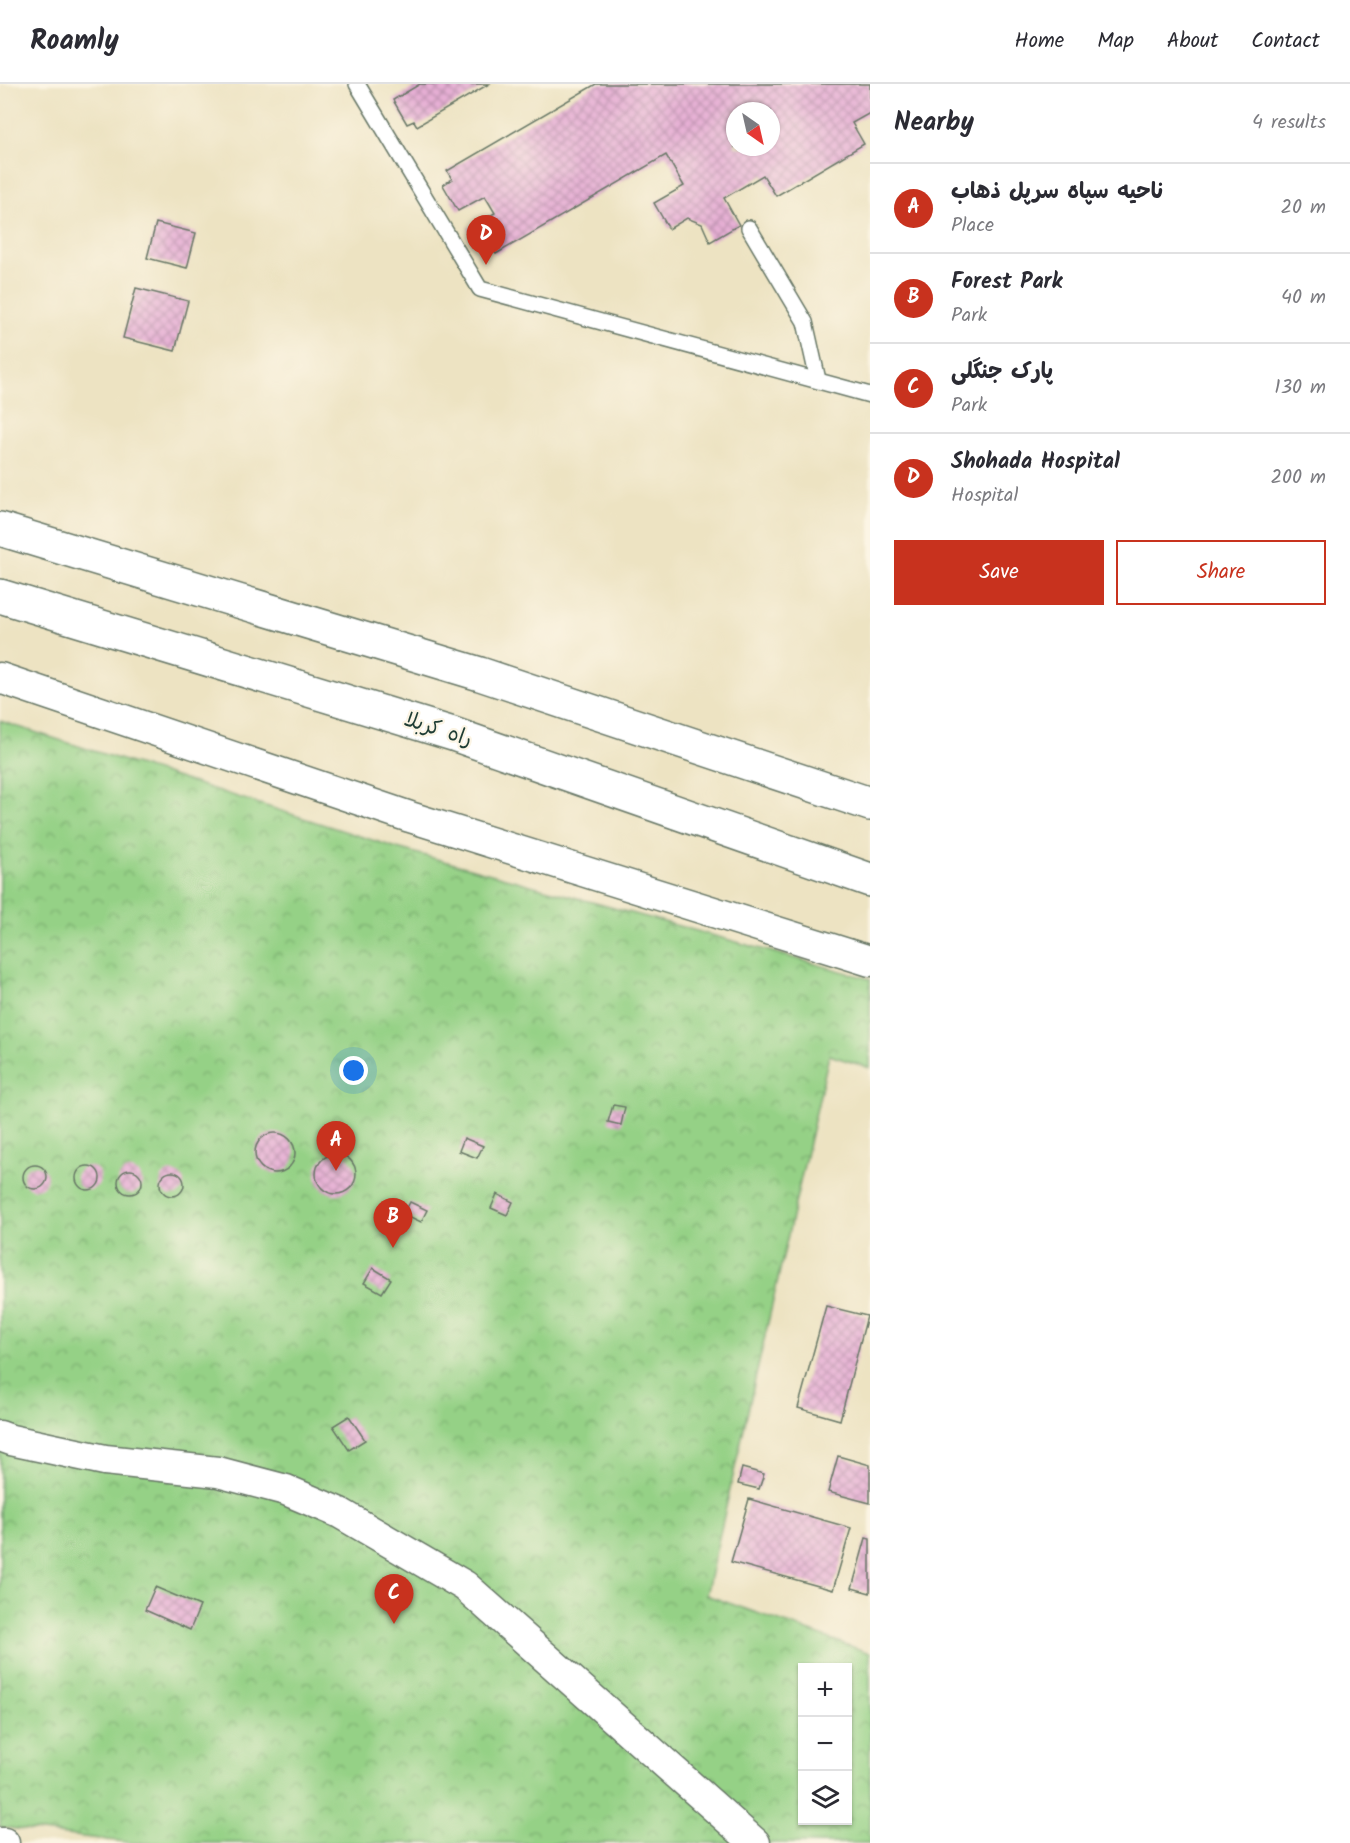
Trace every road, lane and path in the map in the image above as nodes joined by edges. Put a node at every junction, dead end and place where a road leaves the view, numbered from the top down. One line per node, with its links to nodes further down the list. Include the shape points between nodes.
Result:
1 (357, 84): 3 (lane, via 480,289)
2 (748, 228): 3 (lane, via 805,322)
3 (818, 380): 4 (lane)
4 (870, 395)
5 (0, 529): 8 (main road, via 480,674)
6 (0, 596): 9 (main road, راه کربلا, via 453,734)
7 (0, 678): 10 (street, via 410,817)
8 (870, 804)
9 (870, 880)
10 (870, 961)
11 (0, 1436): 12 (street, via 105,1460 218,1472 286,1490 340,1513 465,1586)
12 (754, 1843)

